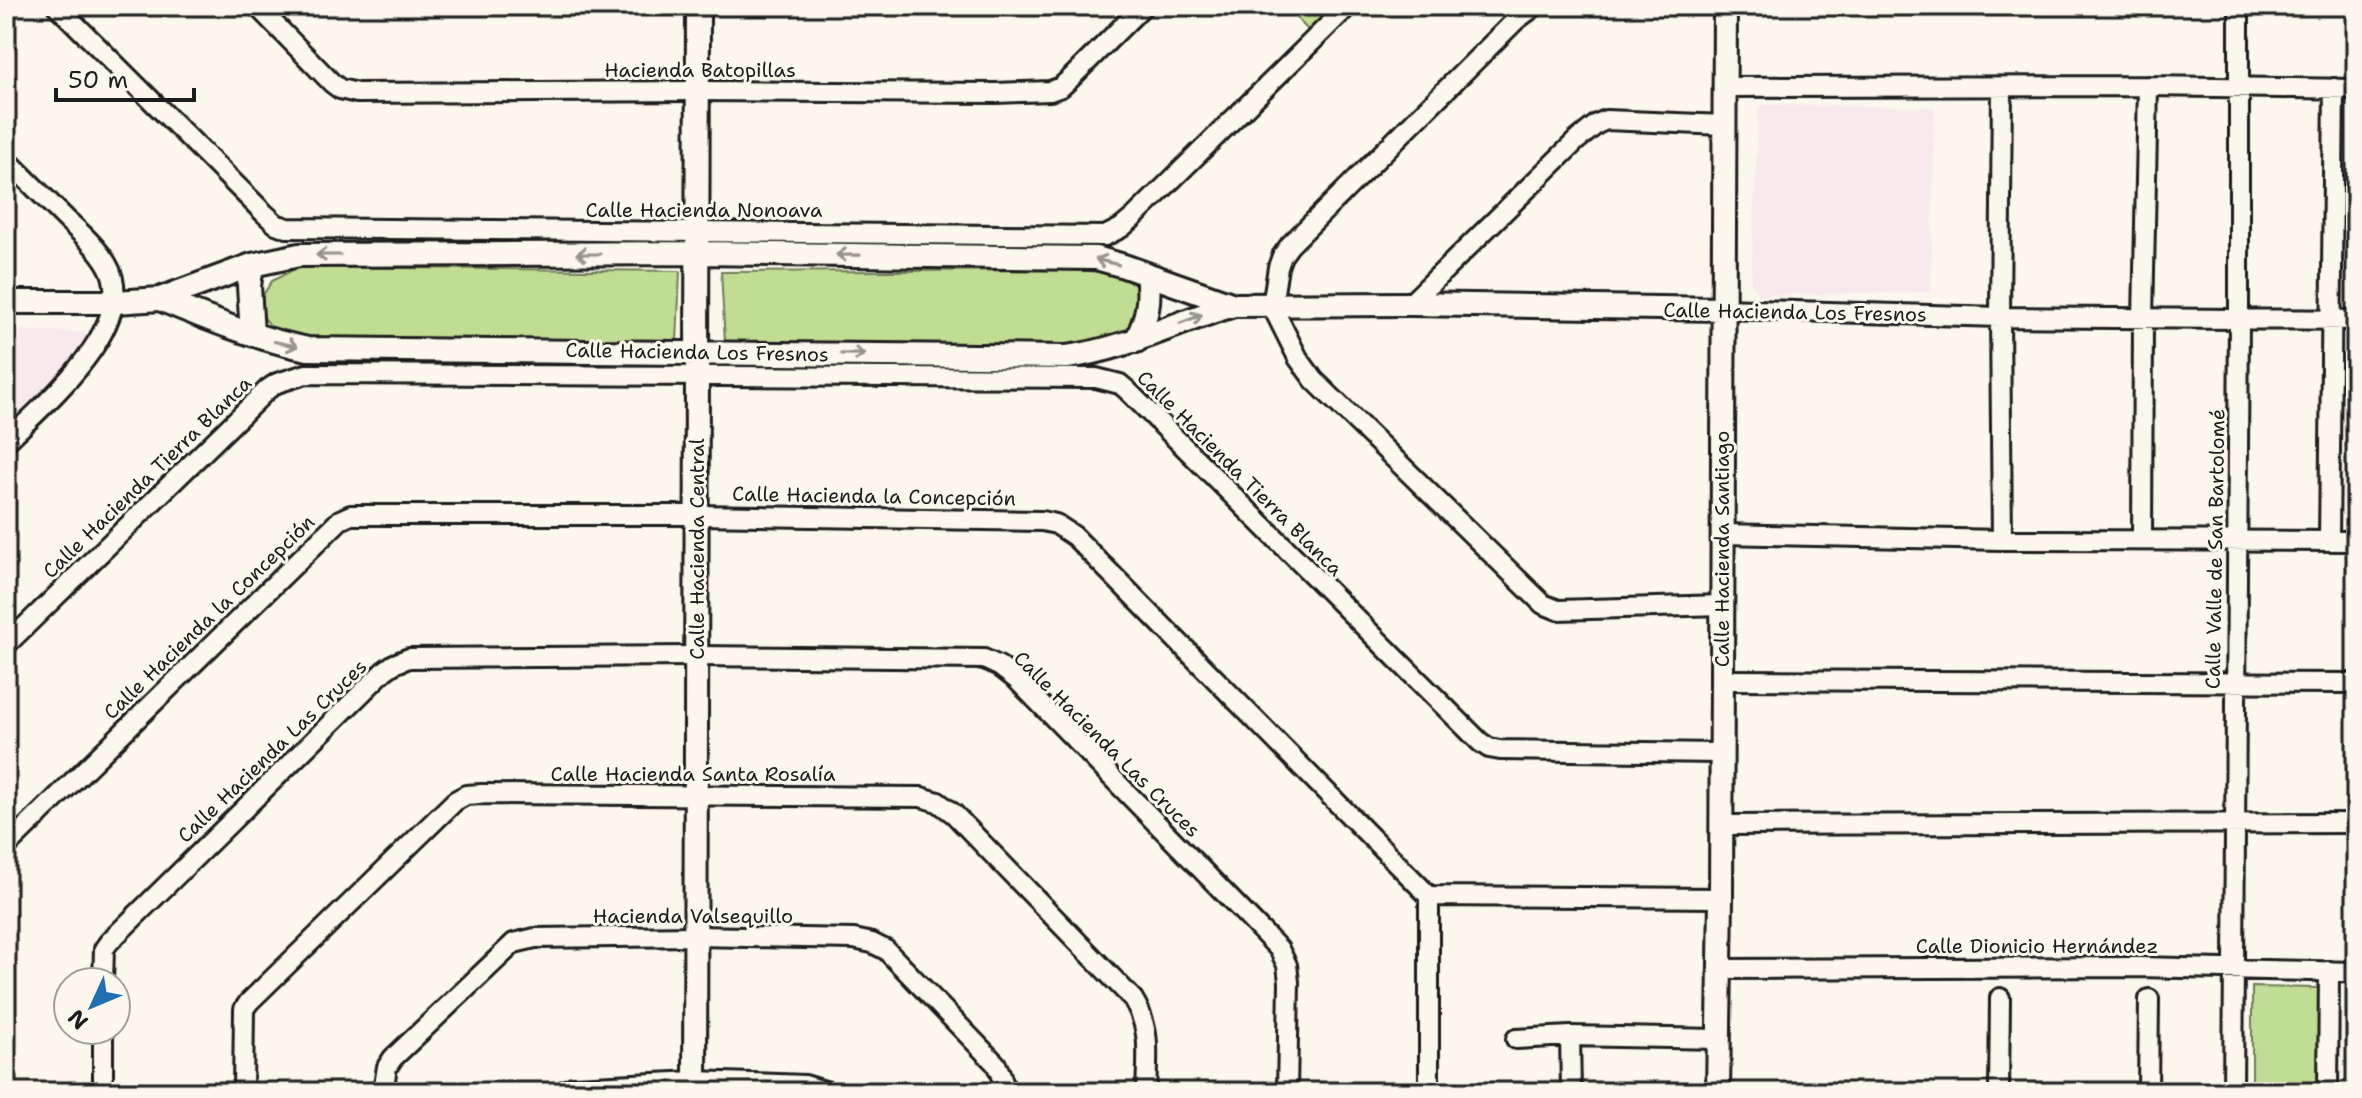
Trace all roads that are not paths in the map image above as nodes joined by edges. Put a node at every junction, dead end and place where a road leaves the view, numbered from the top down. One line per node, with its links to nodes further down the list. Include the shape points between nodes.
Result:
1 (57, 6): 18 (street, Calle Hacienda Nonoava, via 276,224)
2 (257, 6): 15 (street, Hacienda Batopillas, via 347,92)
3 (698, 6): 15 (street, Calle Hacienda Central)
4 (1143, 6): 15 (street, Hacienda Batopillas, via 1071,78 1050,91)
5 (1348, 6): 18 (street, Calle Hacienda Nonoava, via 1114,233)
6 (1535, 6): 26 (street, via 1290,245 1278,267)
7 (1725, 6): 10 (street, Calle Hacienda Santiago)
8 (2239, 6): 13 (street, Calle Valle de San Bartolomé)
9 (2148, 86): 11 (street); 13 (street); 29 (street)
10 (1725, 87): 11 (street); 16 (street, Calle Hacienda Santiago)
11 (2002, 88): 28 (street)
12 (2334, 88): 13 (street); 14 (street); 31 (street)
13 (2239, 89): 30 (street, Calle Valle de San Bartolomé)
14 (2356, 89)
15 (696, 91): 18 (street, Calle Hacienda Central)
16 (1724, 125): 24 (street, via 1606,120 1597,124); 27 (street, Calle Hacienda Santiago)
17 (6, 159): 23 (street, via 96,249 114,280)
18 (698, 242): 19 (street, Calle Hacienda Los Fresnos, one-way to 19, via 299,255); 20 (street, Calle Hacienda Los Fresnos, one-way to 18, via 1096,258); 35 (street, Calle Hacienda Central)
19 (252, 265): 21 (street, Calle Hacienda Los Fresnos); 33 (street)
20 (1147, 275): 25 (street, Calle Hacienda Los Fresnos); 34 (street, via 1149,303)
21 (160, 299): 23 (street, Calle Hacienda Los Fresnos); 33 (street, Calle Hacienda Los Fresnos)
22 (6, 302): 23 (street, Calle Hacienda Los Fresnos)
23 (116, 302): 37 (street, via 86,360)
24 (1410, 304): 26 (street, Calle Hacienda Los Fresnos); 27 (street, Calle Hacienda Los Fresnos)
25 (1234, 305): 26 (street, Calle Hacienda Los Fresnos); 34 (street, Calle Hacienda Los Fresnos, one-way to 25)
26 (1272, 306): 45 (street, via 1314,380 1543,604 1558,610)
27 (1723, 309): 28 (street, Calle Hacienda Los Fresnos); 39 (street, Calle Hacienda Santiago)
28 (2000, 317): 29 (street, Calle Hacienda Los Fresnos); 40 (street)
29 (2143, 318): 30 (street, Calle Hacienda Los Fresnos); 41 (street)
30 (2239, 320): 31 (street, Calle Hacienda Los Fresnos); 42 (street, Calle Valle de San Bartolomé)
31 (2331, 320): 32 (street, Calle Hacienda Los Fresnos); 43 (street)
32 (2356, 320)
33 (252, 334): 35 (street, Calle Hacienda Los Fresnos, one-way to 35, via 308,349)
34 (1136, 341): 35 (street, Calle Hacienda Los Fresnos, one-way to 34, via 1067,357)
35 (698, 351): 36 (street, Calle Hacienda Central)
36 (698, 375): 38 (street, Calle Hacienda Central); 46 (street, Calle Hacienda Tierra Blanca, via 306,374 277,383); 51 (street, Calle Hacienda Tierra Blanca, via 1096,378 1120,384 1489,748)
37 (6, 442)
38 (697, 515): 47 (street, Calle Hacienda Central); 56 (street, Calle Hacienda la Concepción, via 366,514 340,520); 57 (street, Calle Hacienda la Concepción, via 1056,524 1074,536)
39 (1722, 534): 40 (street); 45 (street, Calle Hacienda Santiago)
40 (2002, 540): 41 (street)
41 (2142, 540): 42 (street)
42 (2237, 541): 43 (street); 49 (street, Calle Valle de San Bartolomé)
43 (2329, 541): 44 (street)
44 (2356, 541)
45 (1721, 605): 48 (street, Calle Hacienda Santiago)
46 (6, 645)
47 (696, 656): 52 (street, Calle Hacienda Central); 60 (street, Calle Hacienda Las Cruces, via 409,658 394,664 109,942); 79 (street, Calle Hacienda Las Cruces, via 984,659 999,666 1279,949 1289,982)
48 (1721, 680): 49 (street); 51 (street, Calle Hacienda Santiago)
49 (2235, 681): 50 (street); 54 (street, Calle Valle de San Bartolomé)
50 (2356, 683)
51 (1720, 753): 55 (street, Calle Hacienda Santiago)
52 (696, 796): 59 (street, Calle Hacienda Central); 73 (street, Calle Hacienda Santa Rosalía, via 481,794 455,801 249,1002 244,1009); 78 (street, Calle Hacienda Santa Rosalía, via 921,797 938,802 1133,999 1147,1030)
53 (2356, 823): 54 (street)
54 (2235, 824): 55 (street); 61 (street, Calle Valle de San Bartolomé)
55 (1721, 825): 58 (street, Calle Hacienda Santiago)
56 (6, 847)
57 (1429, 896): 58 (street); 80 (street)
58 (1721, 898): 62 (street, Calle Hacienda Santiago)
59 (695, 936): 71 (street, Calle Hacienda Central); 74 (street, Hacienda Valsequillo, via 535,938 514,943 393,1058); 77 (street, Hacienda Valsequillo, via 854,939 886,950 996,1064)
60 (103, 966)
61 (2234, 968): 62 (street, Calle Dionicio Hernández); 63 (street, Calle Dionicio Hernández); 85 (street, Calle Valle de San Bartolomé)
62 (1719, 969): 69 (street, Calle Hacienda Santiago)
63 (2329, 971): 64 (street, Calle Dionicio Hernández); 86 (street)
64 (2356, 972)
65 (2000, 998): 83 (street)
66 (2149, 999): 84 (street)
67 (1570, 1036): 68 (street); 69 (street); 81 (street)
68 (1516, 1039)
69 (1718, 1039): 82 (street, Calle Hacienda Santiago)
70 (103, 1046): 72 (street)
71 (695, 1087): 75 (street, via 573,1087); 76 (street, via 805,1085)
72 (103, 1092)
73 (243, 1092)
74 (383, 1092)
75 (562, 1092)
76 (828, 1092)
77 (1006, 1092)
78 (1146, 1092)
79 (1287, 1092)
80 (1429, 1092)
81 (1571, 1092)
82 (1718, 1092)
83 (1999, 1092)
84 (2148, 1092)
85 (2233, 1092)
86 (2328, 1092)

